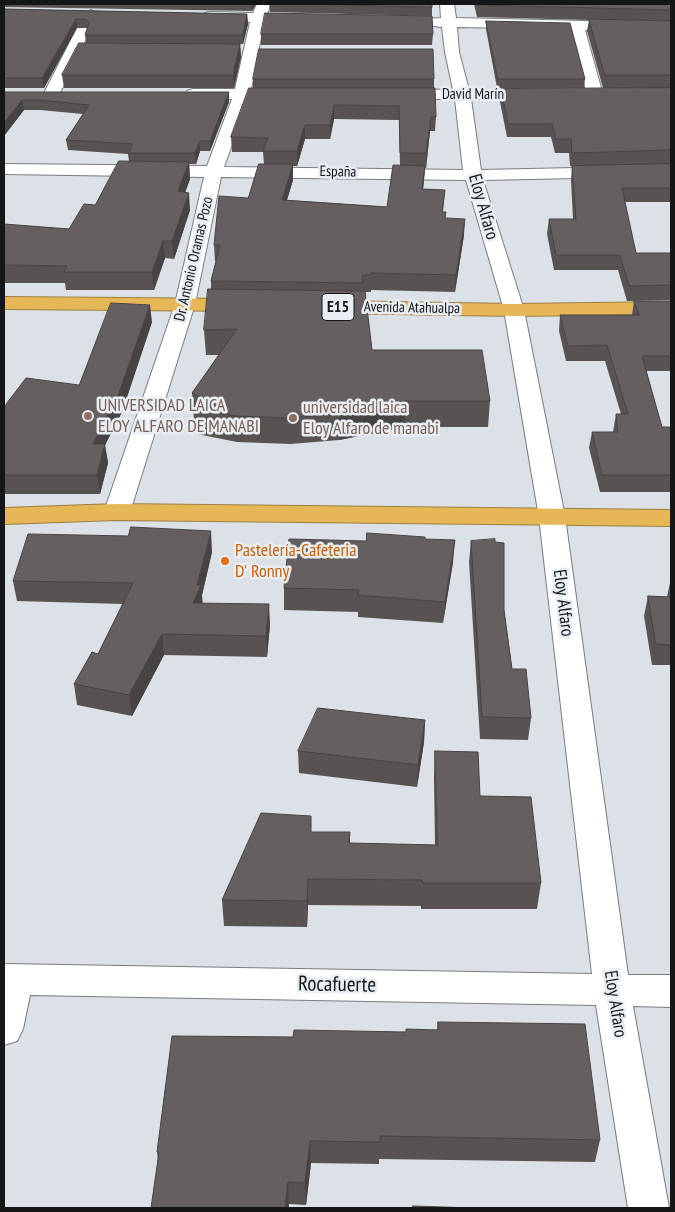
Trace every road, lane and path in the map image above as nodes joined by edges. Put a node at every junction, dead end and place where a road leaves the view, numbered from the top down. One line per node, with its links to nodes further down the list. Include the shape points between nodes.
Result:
1 (261, 11): 4 (street); 5 (street); 14 (street, Dr. Antonio Oramas Pozo)
2 (71, 13): 9 (street, via 96,14)
3 (447, 13): 6 (street); 7 (street); 17 (street, Eloy Alfaro, via 442,52)
4 (199, 16)
5 (315, 19)
6 (420, 21)
7 (577, 25): 8 (street); 21 (street)
8 (671, 27)
9 (74, 50): 10 (street); 18 (street)
10 (94, 50)
11 (32, 94): 18 (street)
12 (70, 94): 18 (street)
13 (175, 94): 14 (street)
14 (242, 94): 15 (street); 24 (street, Dr. Antonio Oramas Pozo)
15 (302, 94)
16 (382, 94): 17 (street, David Marín)
17 (462, 94): 19 (street, David Marín); 26 (street, Eloy Alfaro)
18 (51, 95)
19 (557, 95)
20 (576, 95): 21 (street)
21 (595, 95): 22 (street)
22 (614, 95)
23 (4, 169): 24 (street, España)
24 (214, 170): 26 (street, España); 28 (street, Dr. Antonio Oramas Pozo)
25 (671, 171): 26 (street, España)
26 (472, 174): 32 (street, Eloy Alfaro)
27 (4, 303): 28 (highway)
28 (185, 304): 29 (highway); 33 (street, Dr. Antonio Oramas Pozo)
29 (265, 305)
30 (315, 306): 32 (highway, Avenida Atahualpa / E15)
31 (671, 308): 32 (highway, Avenida Atahualpa / E15)
32 (514, 310): 35 (street, Eloy Alfaro)
33 (117, 512): 34 (highway); 35 (highway)
34 (4, 516)
35 (552, 517): 36 (highway); 38 (street, Eloy Alfaro)
36 (671, 518)
37 (10, 979): 38 (street, Rocafuerte); 40 (street)
38 (612, 991): 39 (street, Rocafuerte); 41 (street, Eloy Alfaro)
39 (671, 991)
40 (4, 1029)
41 (649, 1208)

